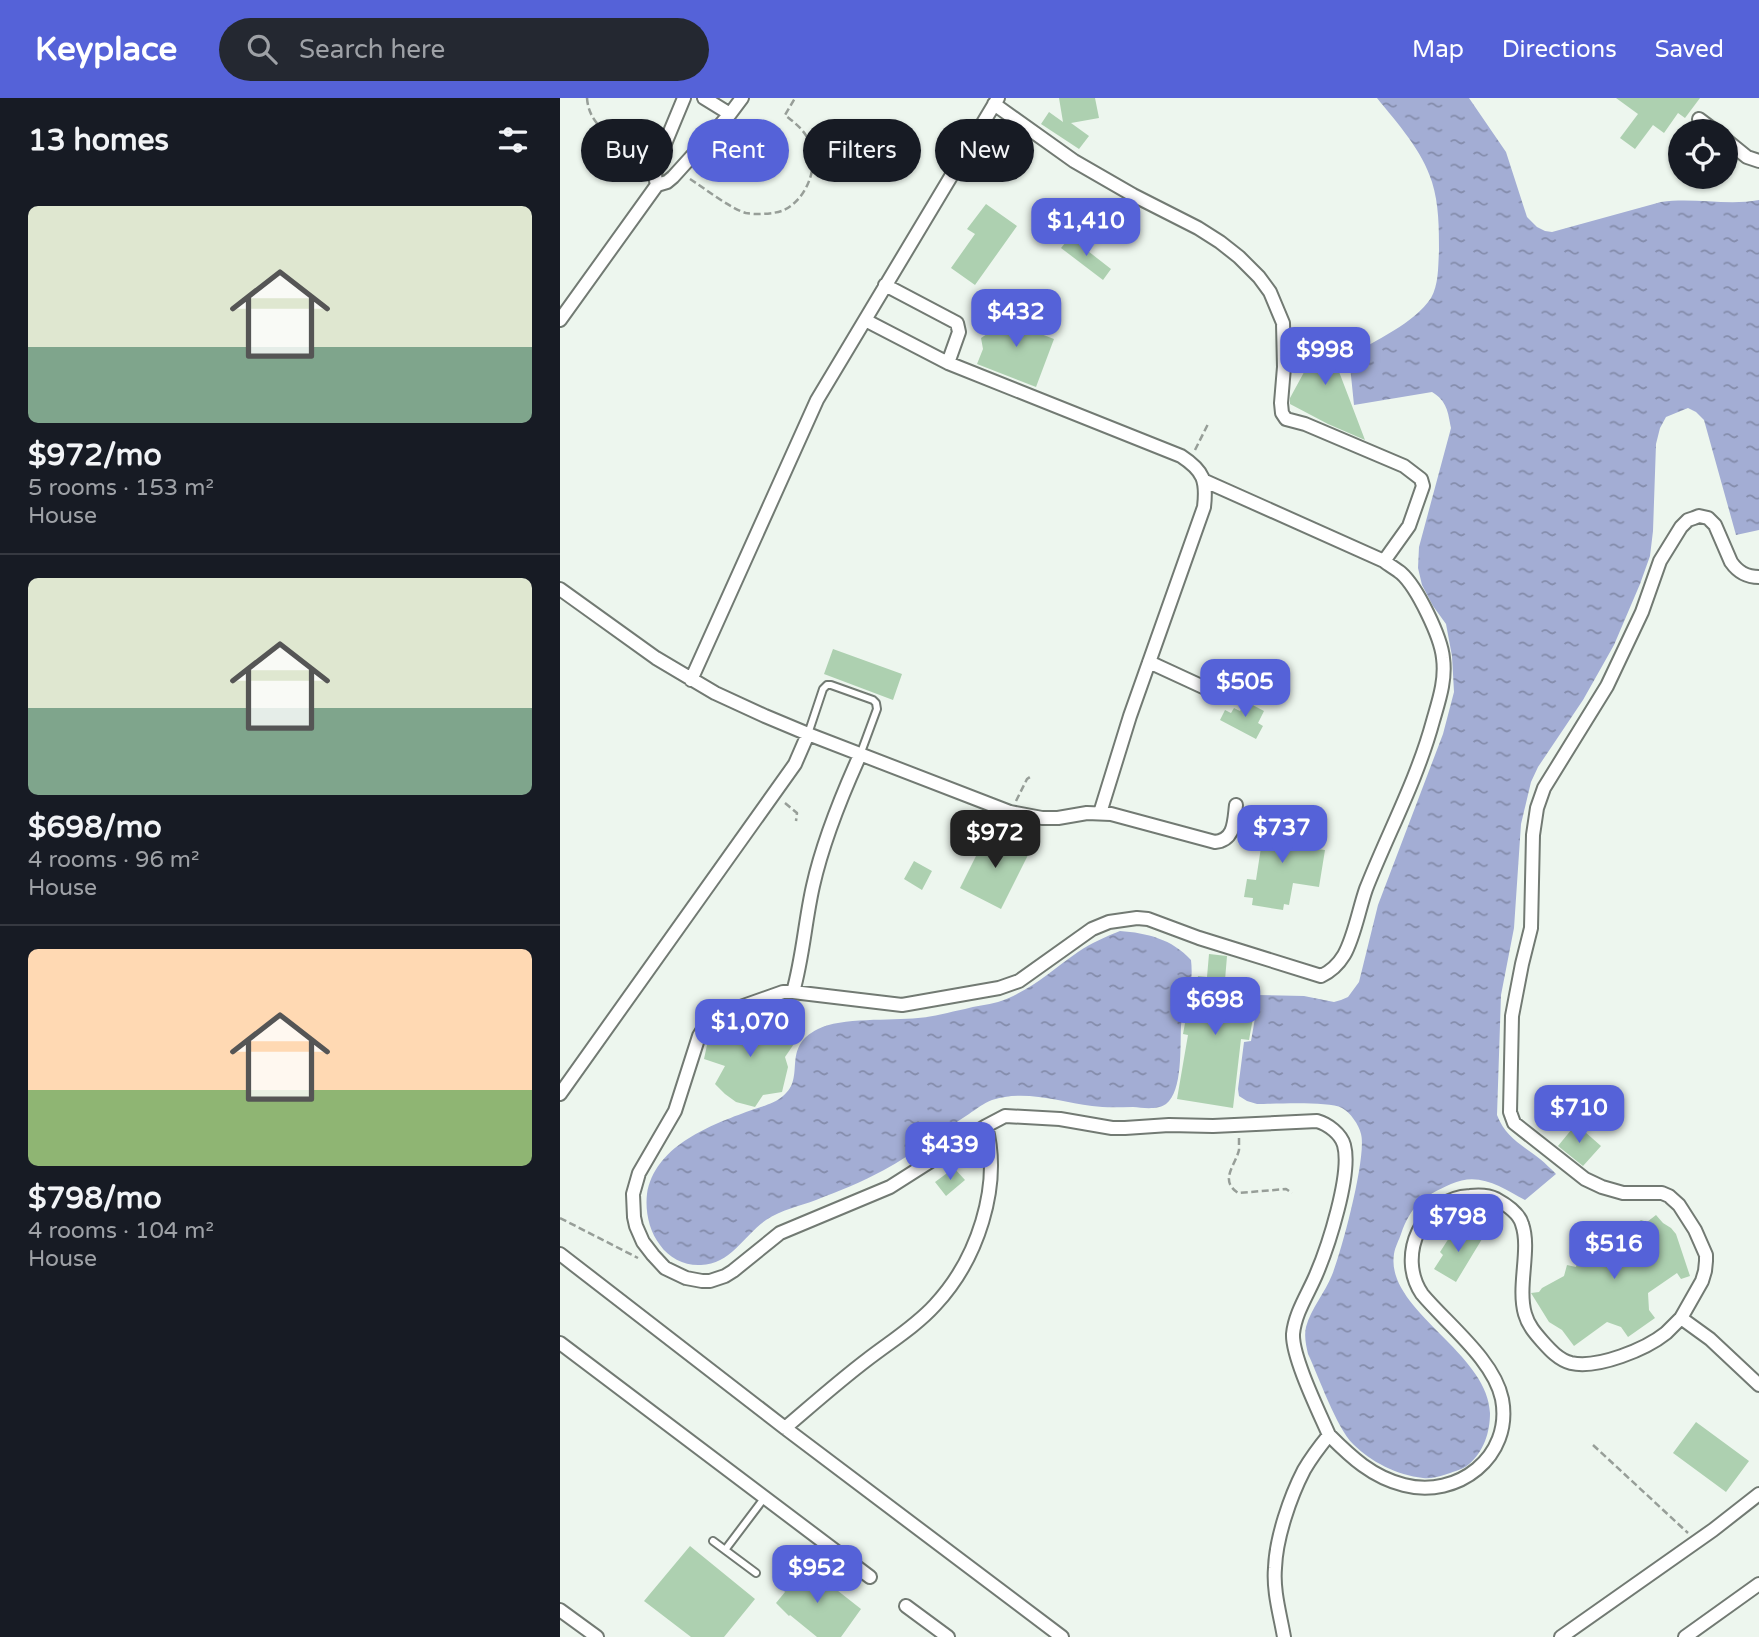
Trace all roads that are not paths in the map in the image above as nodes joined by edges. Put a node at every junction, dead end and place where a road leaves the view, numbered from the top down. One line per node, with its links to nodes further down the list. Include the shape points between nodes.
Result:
1 (684, 98): 8 (street, via 657,163)
2 (704, 98): 5 (street)
3 (742, 98): 5 (street)
4 (996, 101): 9 (street); 14 (street, via 1074,161 1198,228 1259,276 1283,323 1281,403 1286,419 1404,466 1421,479 1423,486 1409,526)
5 (730, 114): 8 (street, via 678,172)
6 (1738, 150): 7 (street)
7 (1759, 161)
8 (657, 185): 10 (street)
9 (884, 285): 11 (street); 12 (street, via 957,323 959,332)
10 (560, 320)
11 (865, 320): 12 (street); 18 (street, via 817,400)
12 (948, 363): 13 (street, via 1181,456)
13 (1205, 481): 14 (street); 17 (street, via 1204,508)
14 (1384, 561): 24 (street, via 1410,584 1435,628 1443,657 1443,685 1411,788 1365,892 1346,952 1335,968 1321,976 1137,918 1092,929 1019,981 999,988 902,1005)
15 (1759, 577): 28 (street, via 1743,574 1734,566 1708,518 1688,520 1668,545 1607,686 1541,795 1533,835 1531,928 1512,1016 1510,1112 1514,1123 1585,1179 1623,1193 1669,1196 1695,1230 1706,1255 1705,1271)
16 (560, 589): 18 (street)
17 (1149, 662): 19 (street); 23 (street)
18 (691, 680): 20 (street)
19 (1214, 692)
20 (808, 734): 21 (street); 21 (lane, via 827,685 873,700 877,709); 25 (street, via 795,764)
21 (860, 755): 23 (street, via 1010,812 1042,818); 24 (street, via 823,850)
22 (1236, 805): 23 (street, via 1232,832 1215,842)
23 (1100, 813)
24 (793, 992): 26 (street, via 718,1015 703,1028 675,1111 639,1173 633,1194 634,1217 643,1242 666,1268 702,1281 725,1276 786,1230 890,1187)
25 (560, 1094)
26 (986, 1126): 31 (street, via 991,1144 988,1199 975,1245 960,1272 935,1305); 32 (street, via 1005,1116 1125,1128 1317,1121 1330,1128 1344,1145 1345,1167 1335,1220 1293,1334 1296,1354)
27 (560, 1254): 31 (street)
28 (1681, 1318): 30 (street); 32 (street, via 1649,1344 1608,1360 1582,1364 1561,1359 1547,1348 1525,1315 1522,1221 1495,1199 1462,1196 1433,1211 1421,1225 1410,1267 1415,1285 1491,1372 1503,1415 1491,1454 1466,1477 1418,1487 1374,1473)
29 (560, 1343): 34 (street)
30 (1759, 1385)
31 (785, 1428): 45 (street)
32 (1329, 1435): 46 (street, via 1305,1469 1277,1551 1275,1585)
33 (1759, 1494): 47 (street)
34 (765, 1497): 36 (lane); 38 (street)
35 (713, 1541): 36 (lane)
36 (725, 1550): 37 (lane)
37 (755, 1573)
38 (870, 1577)
39 (1759, 1584): 48 (street)
40 (906, 1606): 44 (street)
41 (560, 1610): 42 (street)
42 (580, 1632): 43 (street)
43 (597, 1637)
44 (948, 1637)
45 (1062, 1637)
46 (1284, 1637)
47 (1561, 1637)
48 (1685, 1637)

